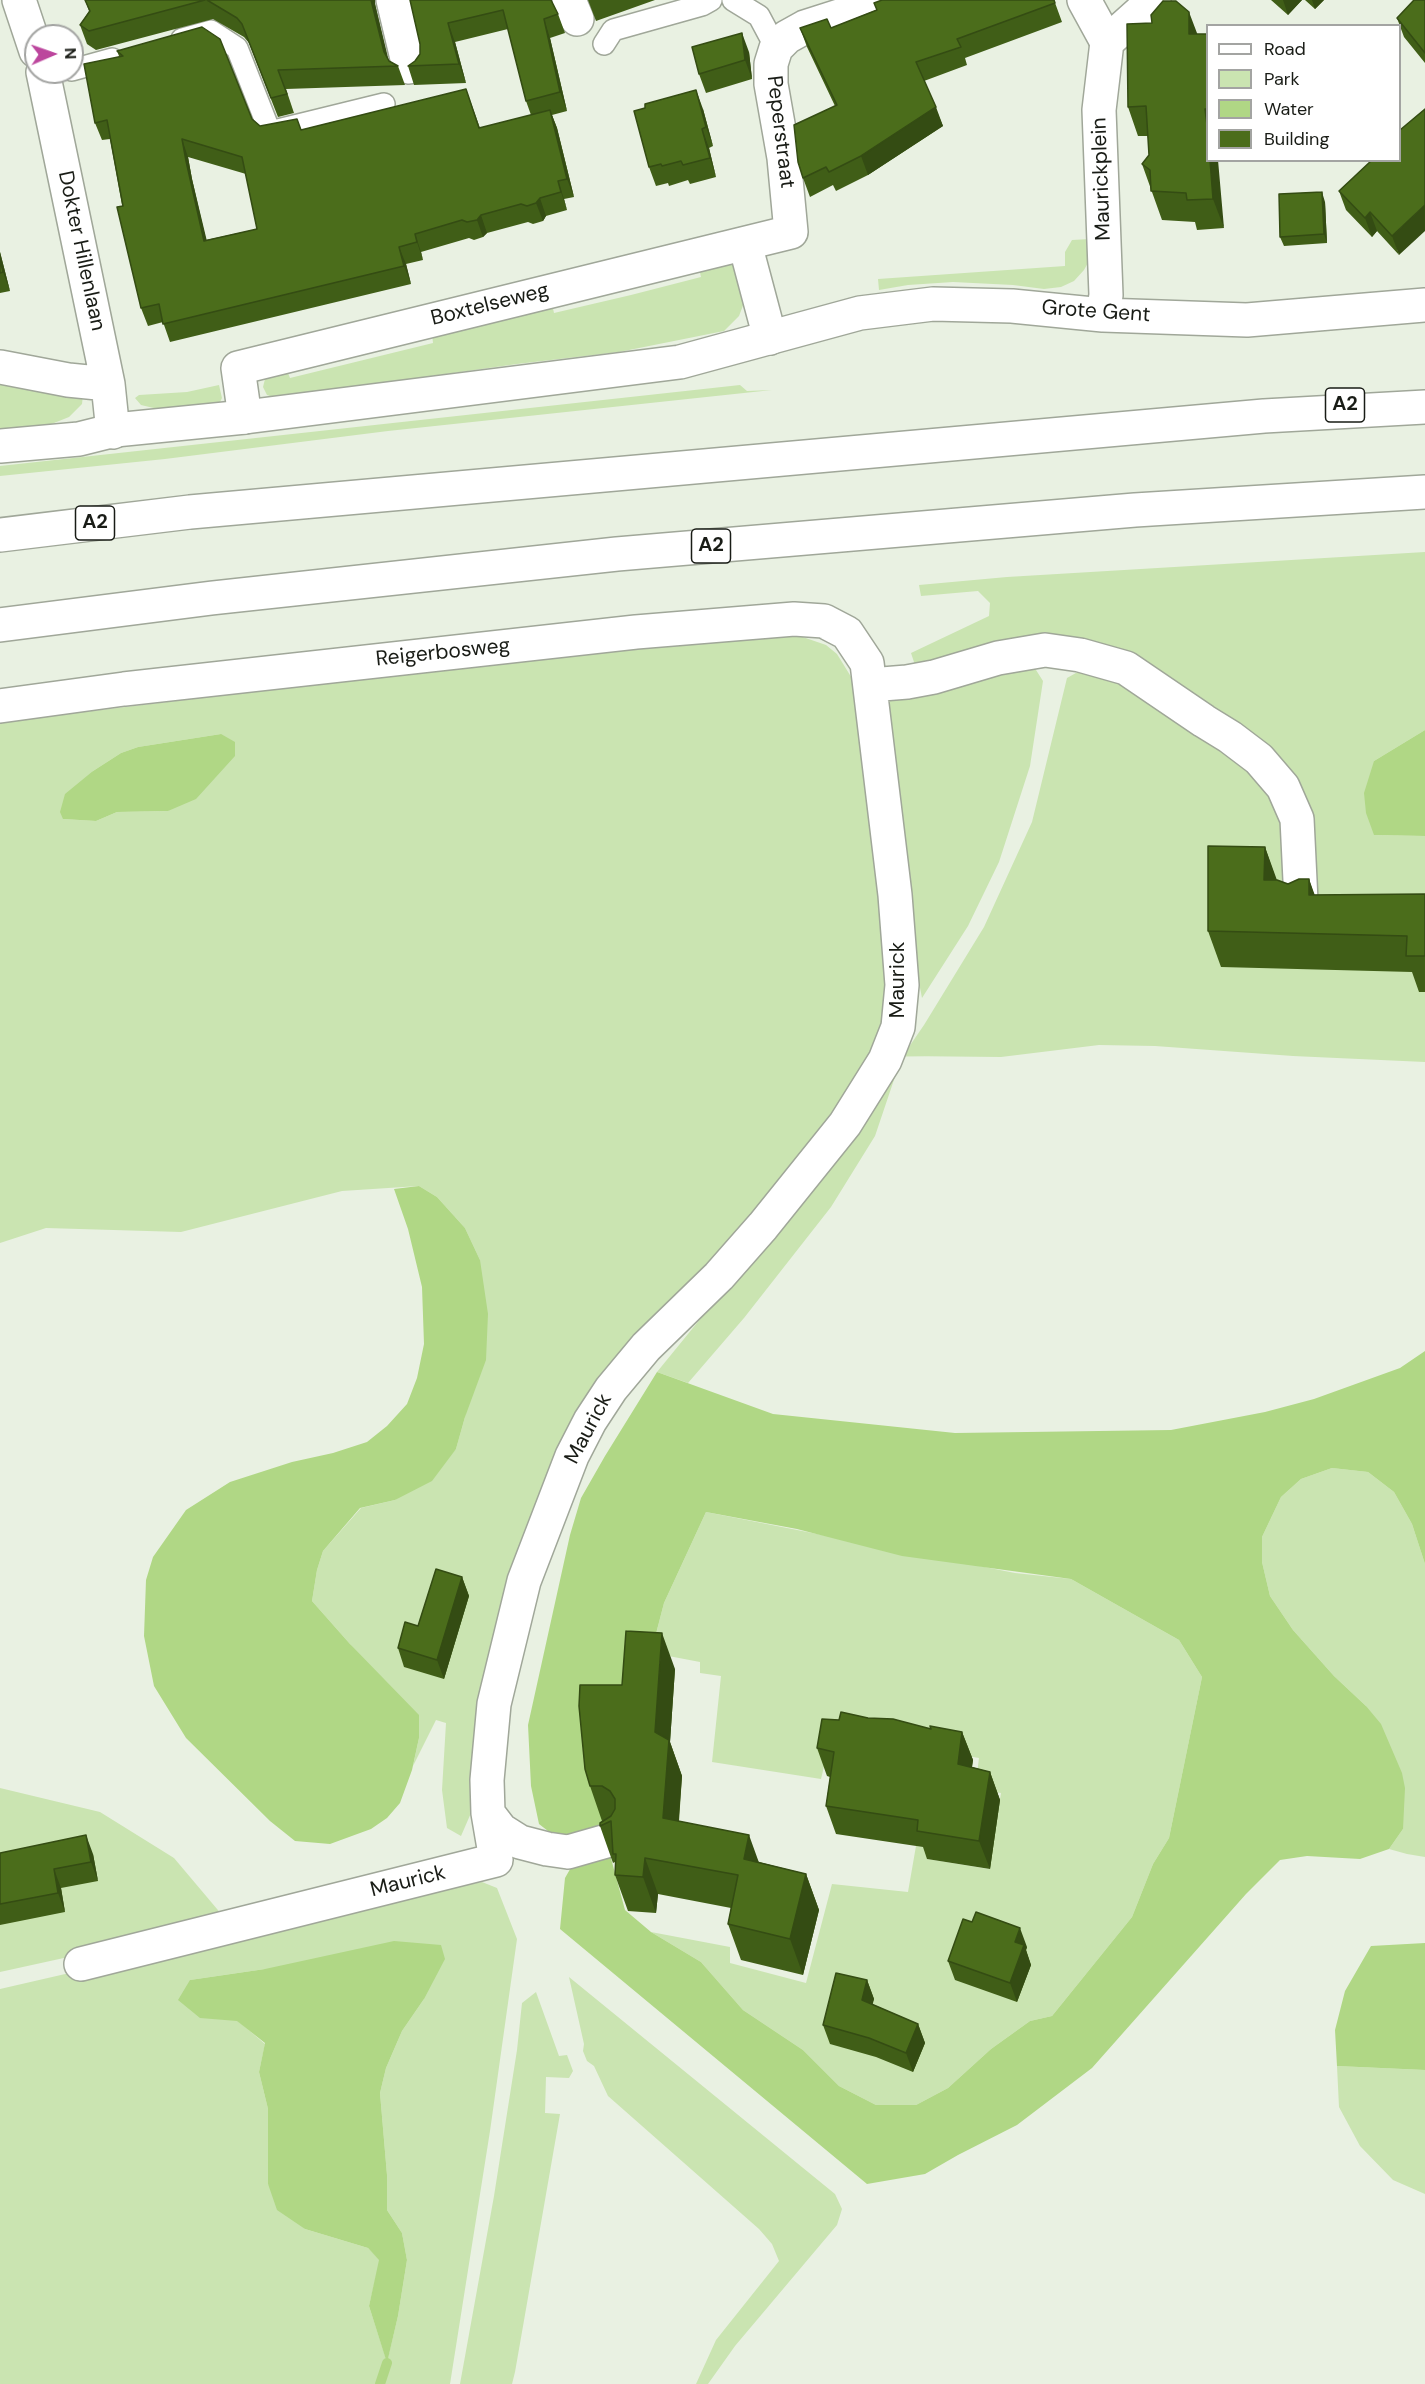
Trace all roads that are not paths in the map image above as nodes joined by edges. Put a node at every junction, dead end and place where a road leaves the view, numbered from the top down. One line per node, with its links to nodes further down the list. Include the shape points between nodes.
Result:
1 (19, 0): 8 (main road, Dokter Hillenlaan)
2 (393, 0): 15 (main road)
3 (711, 0): 10 (lane, via 613,30)
4 (733, 0): 12 (lane, via 759,16)
5 (890, 0): 12 (main road, Peperstraat, via 805,27)
6 (1084, 0): 9 (main road)
7 (1154, 0): 9 (main road)
8 (30, 24)
9 (1107, 42): 21 (main road, Maurickplein, via 1099,110 1106,295)
10 (604, 44)
11 (158, 46): 17 (lane, via 211,32 237,48 270,132)
12 (776, 48): 18 (main road, Peperstraat, via 771,84)
13 (136, 52): 14 (lane)
14 (84, 63)
15 (409, 68)
16 (55, 84): 24 (main road, Dokter Hillenlaan)
17 (384, 104)
18 (791, 232): 19 (main road, Boxtelseweg)
19 (745, 244): 22 (main road); 28 (main road, Boxtelseweg, via 238,368)
20 (1425, 305): 21 (main road, Grote Gent, via 1247,320)
21 (1103, 315): 22 (main road, Grote Gent, via 1012,306 933,304 860,313)
22 (770, 338): 28 (main road, via 680,362)
23 (0, 367): 24 (main road)
24 (108, 384): 29 (main road, Dokter Hillenlaan)
25 (1425, 394): 27 (main road, A2)
26 (1425, 407): 27 (main road, A2)
27 (1264, 416): 32 (main road, A2, via 190,512)
28 (244, 417): 29 (main road)
29 (112, 432): 30 (main road)
30 (0, 446)
31 (1425, 492): 33 (main road, A2, via 1135,510 617,554)
32 (0, 535)
33 (0, 625)
34 (869, 674): 35 (main road, Reigerbosweg, via 848,633 824,621 794,619 553,641); 36 (main road, via 907,682 998,658 1045,651 1080,655 1126,668 1230,736 1259,759 1283,787 1297,819); 37 (main road, Maurick, via 900,954 898,1027 885,1060 845,1124 763,1227 646,1347 590,1421 572,1456 515,1614 494,1704)
35 (0, 706)
36 (1301, 901)
37 (488, 1813): 38 (main road, via 501,1830 520,1842 547,1849 568,1852); 39 (main road, Maurick, via 496,1860)
38 (610, 1840)
39 (81, 1964)

